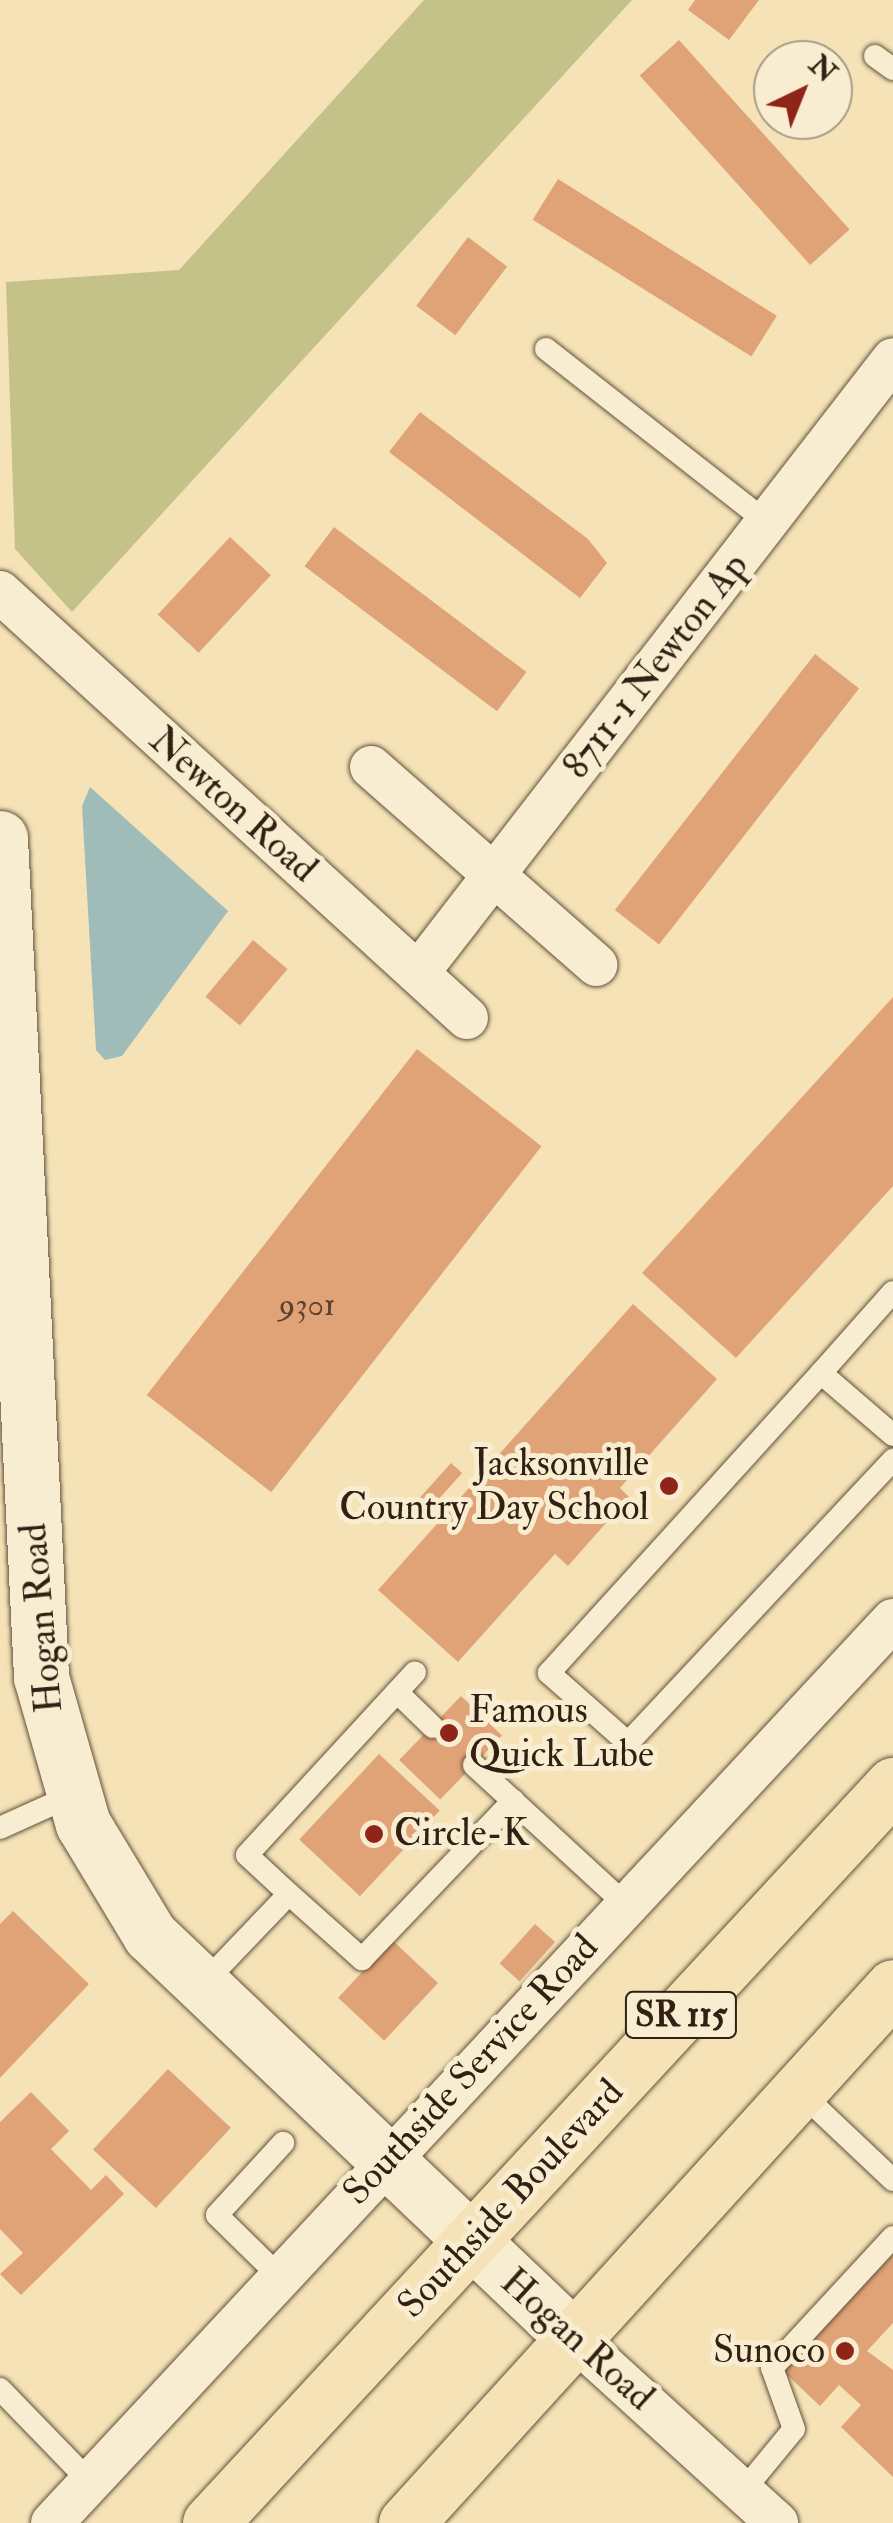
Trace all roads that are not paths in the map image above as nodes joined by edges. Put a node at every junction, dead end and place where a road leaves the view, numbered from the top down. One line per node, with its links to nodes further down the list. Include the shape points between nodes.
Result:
1 (546, 349): 3 (lane)
2 (893, 359): 3 (street, 8711-1 Newton Ap)
3 (767, 522): 7 (street, 8711-1 Newton Ap)
4 (0, 592): 10 (street, Newton Road)
5 (371, 767): 7 (street)
6 (0, 838): 8 (main road, Hogan Road)
7 (496, 872): 9 (street); 10 (street, 8711-1 Newton Ap)
8 (2, 934): 22 (main road, Hogan Road, via 41,1677)
9 (596, 965)
10 (418, 973): 11 (street, Newton Road)
11 (466, 1018)
12 (893, 1292): 13 (lane)
13 (822, 1373): 14 (lane); 15 (lane, via 550,1673 628,1742)
14 (893, 1435)
15 (893, 1460)
16 (893, 1620): 26 (street, Southside Service Road)
17 (415, 1672): 18 (lane)
18 (396, 1692): 19 (lane); 25 (lane, via 247,1855)
19 (432, 1727)
20 (474, 1765): 23 (lane)
21 (893, 1785): 34 (highway, Southside Boulevard / SR 115)
22 (73, 1796): 24 (lane); 27 (main road, Hogan Road, via 116,1886)
23 (513, 1800): 25 (lane, via 362,1959); 26 (lane)
24 (0, 1828)
25 (289, 1894): 27 (lane)
26 (624, 1903): 31 (street, Southside Service Road)
27 (201, 1986): 31 (main road, Hogan Road)
28 (893, 1987): 29 (highway)
29 (800, 2092): 32 (lane); 36 (highway)
30 (284, 2143): 35 (lane, via 217,2215)
31 (387, 2162): 34 (main road, Hogan Road); 35 (street, Southside Service Road)
32 (893, 2180)
33 (893, 2236): 39 (lane, via 772,2368 794,2429)
34 (470, 2244): 36 (main road, Hogan Road); 42 (highway, Southside Boulevard / SR 115)
35 (280, 2277): 38 (street, Southside Service Road)
36 (576, 2340): 39 (street, Hogan Road); 40 (highway)
37 (0, 2389): 38 (lane)
38 (90, 2482): 41 (street, Southside Service Road)
39 (743, 2491): 43 (street, Hogan Road)
40 (425, 2516)
41 (52, 2523)
42 (210, 2523)
43 (777, 2523)

